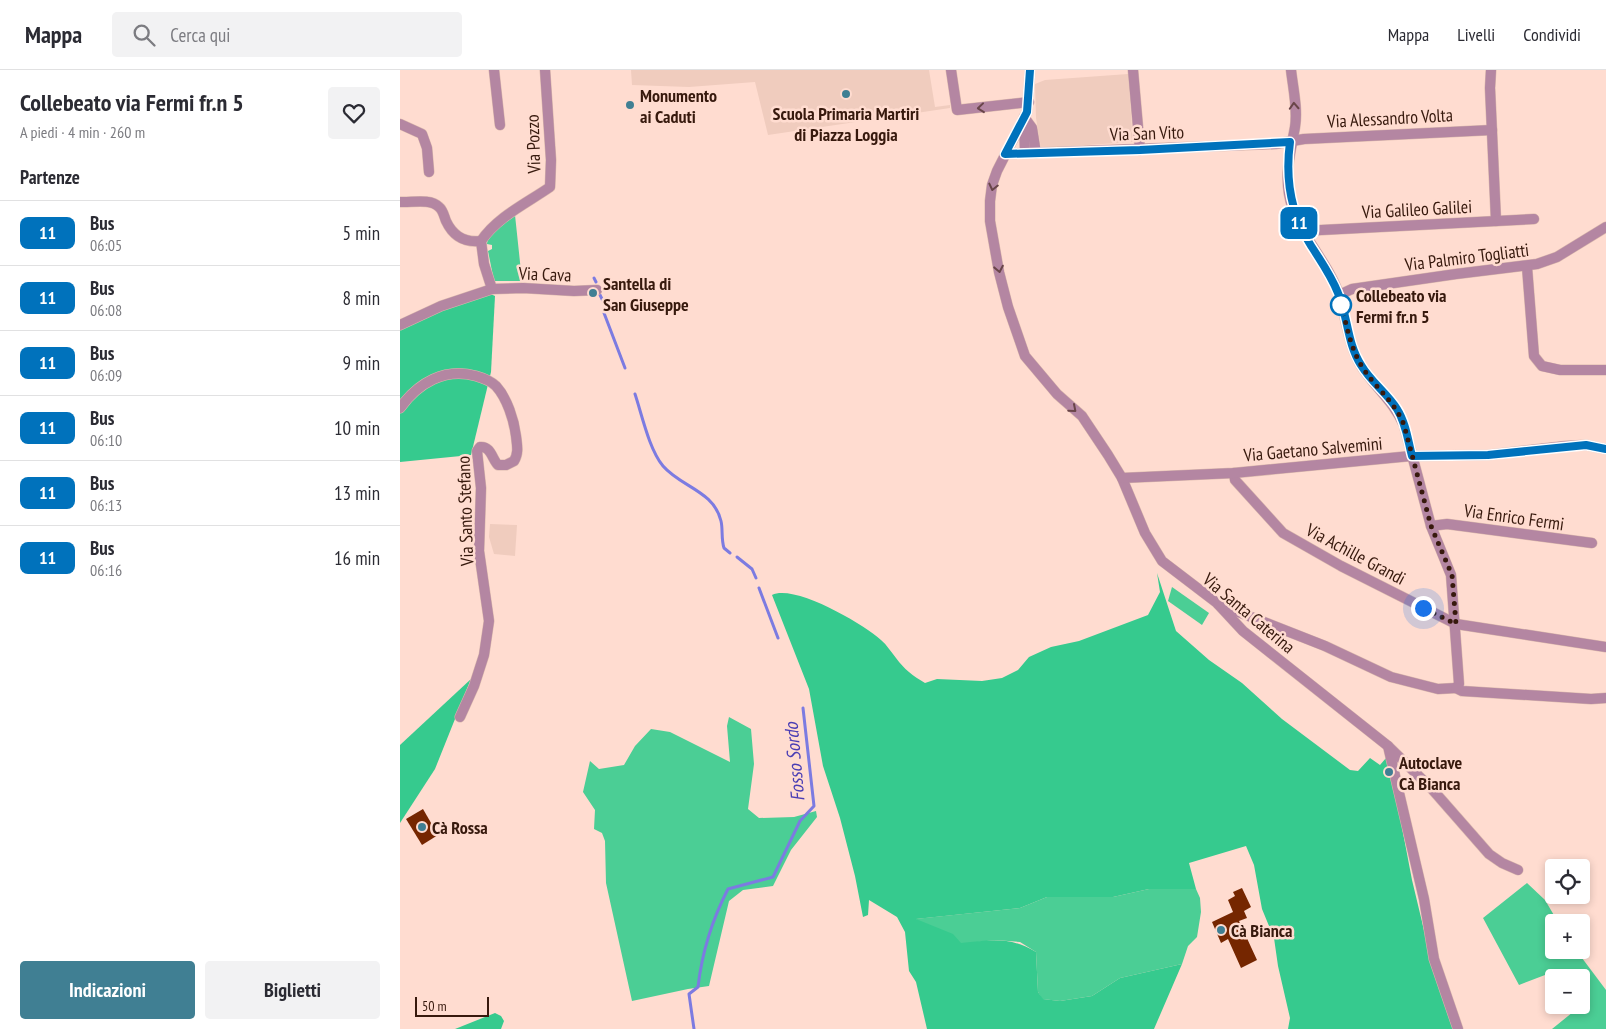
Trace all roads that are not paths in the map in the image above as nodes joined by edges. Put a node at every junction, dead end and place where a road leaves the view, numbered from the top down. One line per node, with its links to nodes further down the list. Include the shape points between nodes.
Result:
1 (494, 70): 11 (street)
2 (546, 70): 23 (street, Via Pozzo, via 550,187 507,216)
3 (952, 70): 8 (street, one-way to 3, via 957,110)
4 (1030, 70): 8 (street, Via Santa Caterina)
5 (1133, 70): 14 (street)
6 (1291, 70): 13 (street, one-way to 6, via 1295,126)
7 (1491, 70): 12 (street)
8 (1029, 102): 9 (street, Via Santa Caterina)
9 (1024, 117): 15 (street, via 1032,128); 16 (street, Via Santa Caterina)
10 (400, 124): 17 (street, via 422,134 428,148)
11 (500, 125)
12 (1492, 130): 13 (street, Via Alessandro Volta); 20 (street)
13 (1290, 142): 14 (street, Via San Vito); 22 (street, via 1287,163 1289,194)
14 (1140, 150): 15 (street, Via San Vito)
15 (1030, 153): 16 (street, Via San Vito)
16 (1005, 154): 37 (street, Via Santa Caterina, one-way to 37, via 992,185 990,221 999,272 1019,342 1042,378 1082,416)
17 (428, 172)
18 (400, 202): 23 (street, via 434,204 443,212 456,236 465,242)
19 (1534, 219): 20 (street, Via Galileo Galilei)
20 (1496, 221): 22 (street, Via Galileo Galilei)
21 (1606, 227): 24 (street, Via Palmiro Togliatti, via 1558,257)
22 (1302, 231): 25 (street)
23 (480, 241): 26 (street)
24 (1527, 267): 27 (street, Via Palmiro Togliatti); 31 (street, via 1534,356 1542,366 1560,370)
25 (1335, 285): 27 (street, Via Palmiro Togliatti); 29 (street)
26 (492, 289): 28 (street, Via Cava); 30 (street, via 441,306)
27 (1352, 289): 29 (street, Via Palmiro Togliatti)
28 (597, 290)
29 (1339, 295): 34 (street, via 1351,347 1361,366 1398,410)
30 (400, 325)
31 (1606, 370)
32 (400, 408): 46 (street, Via Santo Stefano, via 423,384 445,374 462,373 482,378 497,387 514,425 518,452 514,462 498,465 489,449 480,447 477,451 481,488 480,551 490,621 479,670)
33 (1606, 449): 34 (street, Via Gaetano Salvemini, via 1586,445 1488,455)
34 (1412, 456): 35 (street, Via Gaetano Salvemini); 39 (street)
35 (1234, 472): 36 (street, Via Gaetano Salvemini); 42 (street, Via Achille Grandi, via 1235,480 1283,533)
36 (1142, 476): 37 (street, Via Gaetano Salvemini); 38 (street, via 1134,484)
37 (1122, 478): 38 (street, Via Santa Caterina)
38 (1131, 498): 41 (street, Via Santa Caterina, via 1145,533 1162,561)
39 (1431, 526): 40 (street, Via Enrico Fermi, via 1447,524); 42 (street, via 1452,575)
40 (1592, 543)
41 (1217, 603): 44 (street, via 1325,646 1391,677 1448,690); 47 (street, Via Santa Caterina, via 1243,631)
42 (1456, 624): 43 (street, Via Achille Grandi); 44 (street, via 1459,684)
43 (1606, 647)
44 (1456, 688): 45 (street, via 1470,692)
45 (1606, 698)
46 (460, 717)
47 (1388, 746): 48 (street, Via Santa Caterina, via 1432,789 1489,854); 49 (street, via 1410,836 1434,959)
48 (1518, 870)
49 (1458, 1029)

